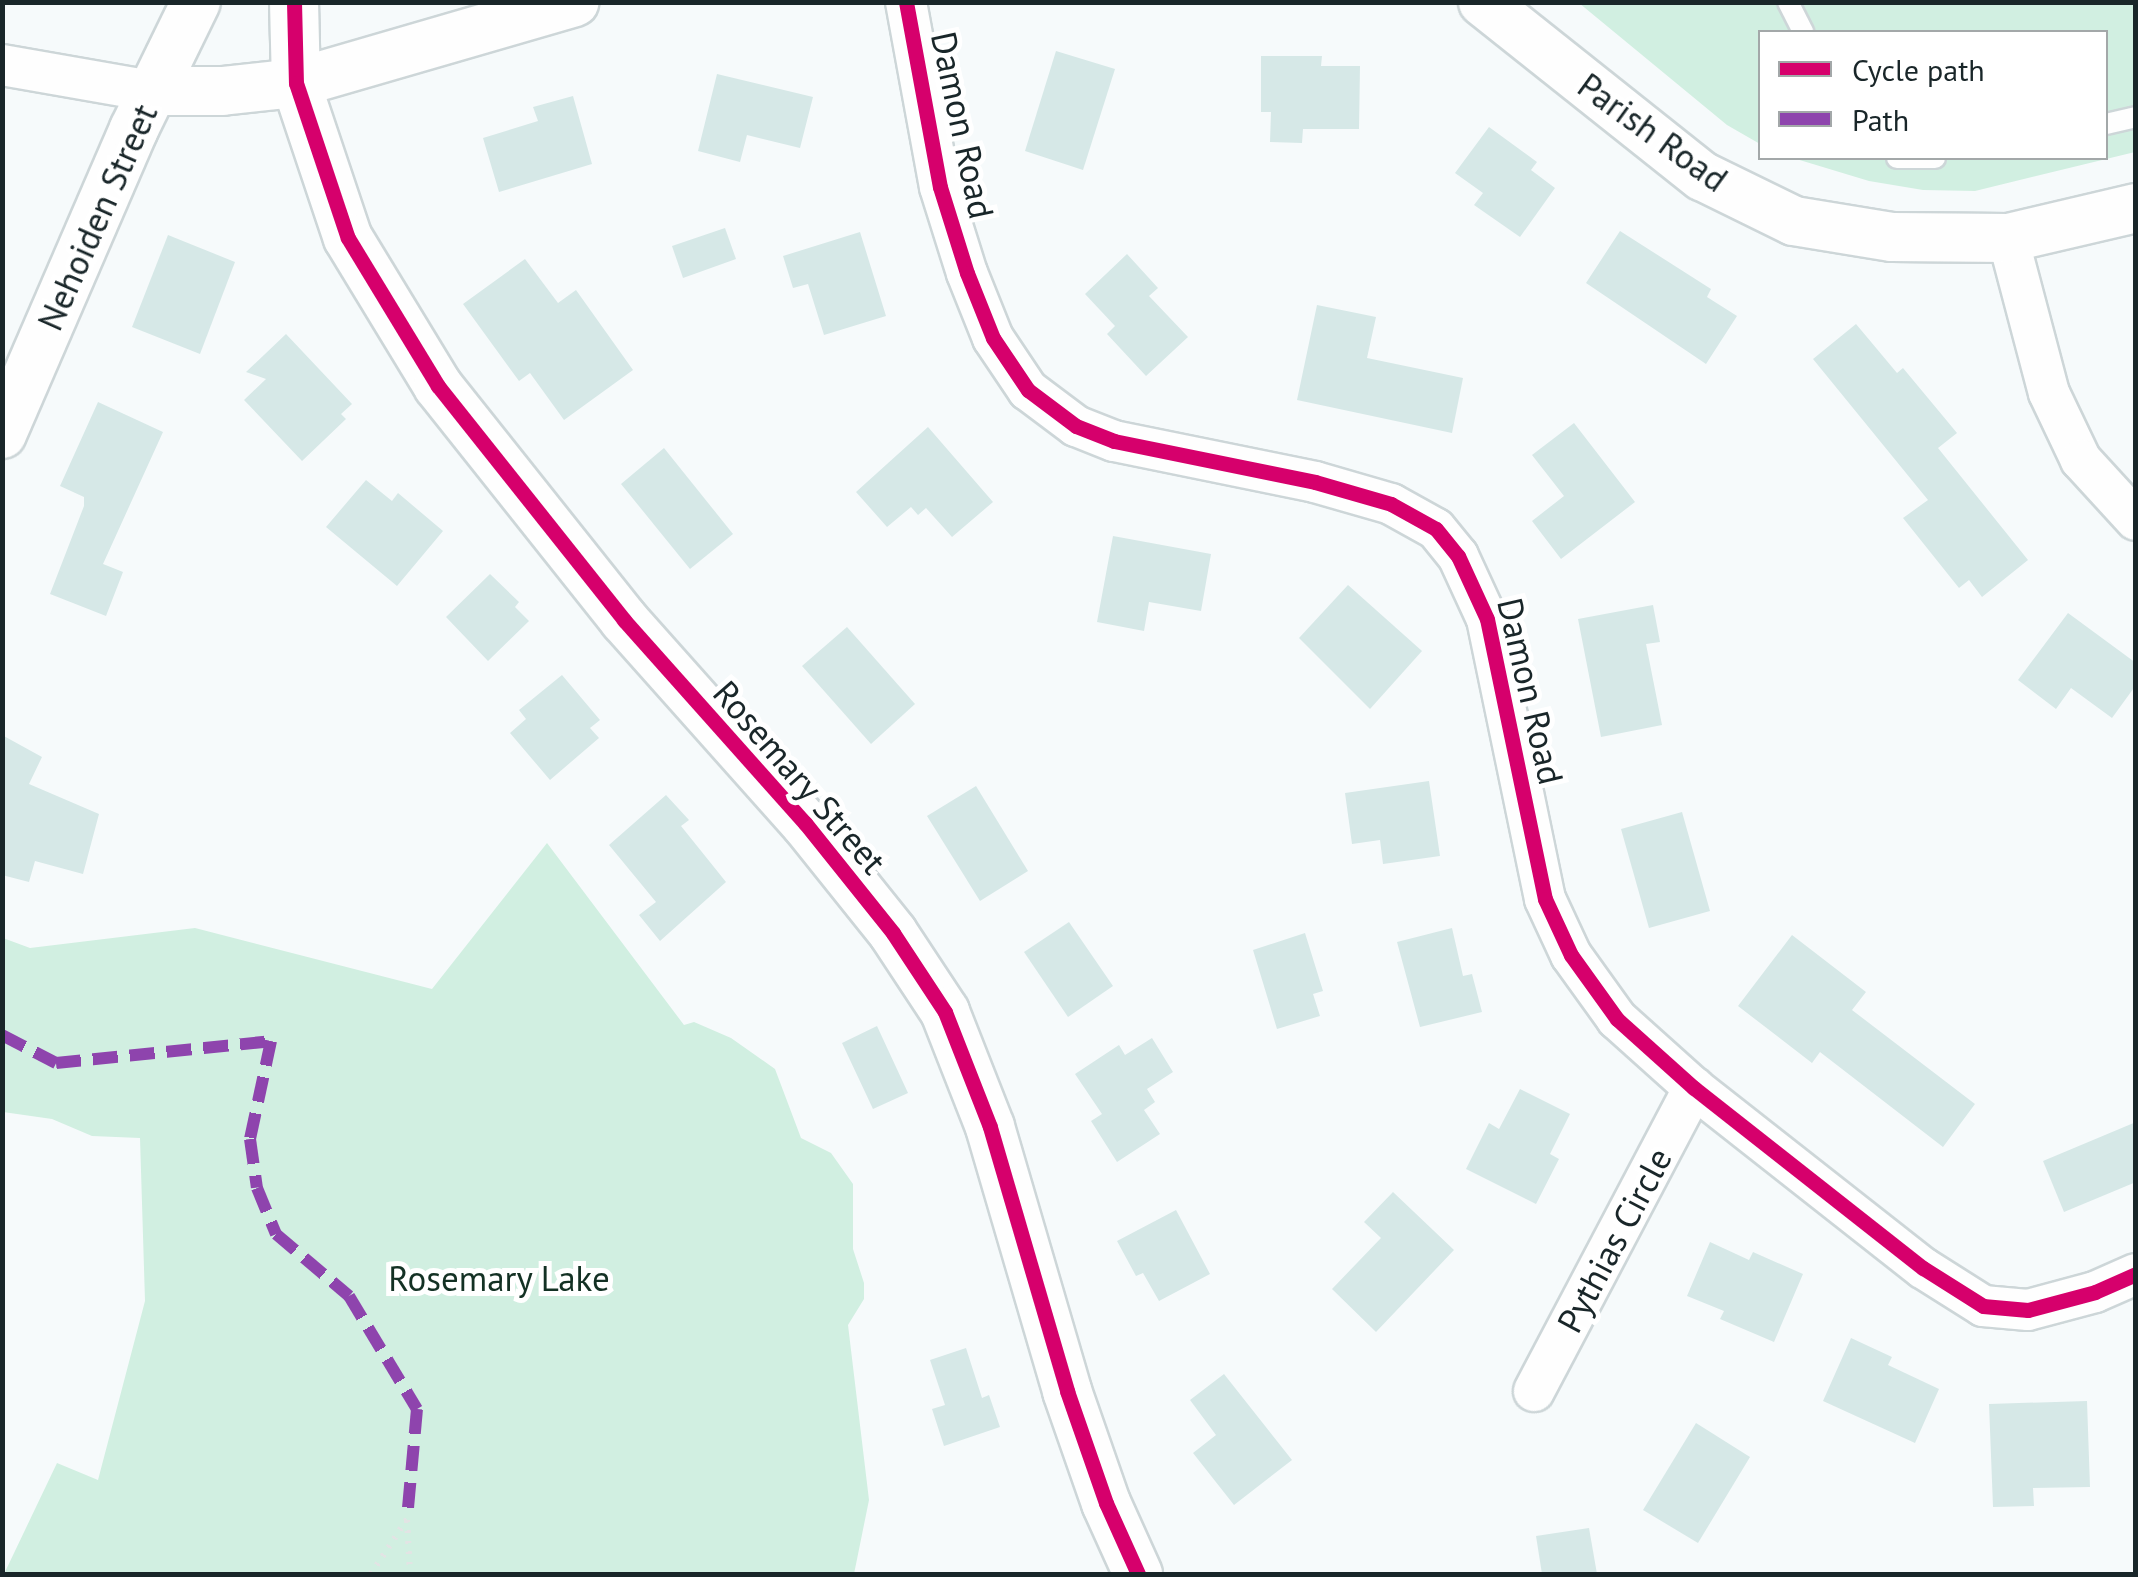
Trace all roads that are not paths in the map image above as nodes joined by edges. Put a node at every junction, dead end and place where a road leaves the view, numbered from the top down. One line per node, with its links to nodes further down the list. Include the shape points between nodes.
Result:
1 (196, 2): 10 (street, Nehoiden Street)
2 (294, 2): 9 (street, Rosemary Street)
3 (574, 2): 9 (street)
4 (906, 2): 17 (street, Damon Road, via 940,187 967,273 1014,372 1048,409 1114,441 1316,482 1391,504 1436,529 1467,571 1487,619 1554,927 1617,1018)
5 (1483, 2): 14 (street, Parish Road, via 1702,176 1794,221 1892,237)
6 (1788, 2): 7 (lane)
7 (1802, 30)
8 (2, 64): 10 (street)
9 (296, 83): 10 (street); 20 (street, Rosemary Street, via 348,238 438,386 624,620 805,822 945,1012 990,1127 1067,1391)
10 (152, 91): 15 (street, Nehoiden Street)
11 (2136, 117): 12 (lane)
12 (2108, 124)
13 (2136, 208): 14 (street, Parish Road)
14 (2008, 238): 16 (street, via 2049,393 2081,460)
15 (2, 434)
16 (2136, 520)
17 (1694, 1088): 18 (street, Damon Road, via 1923,1268 1983,1306 2028,1310); 19 (street, Pythias Circle)
18 (2136, 1274)
19 (1534, 1391)
20 (1138, 1574)

